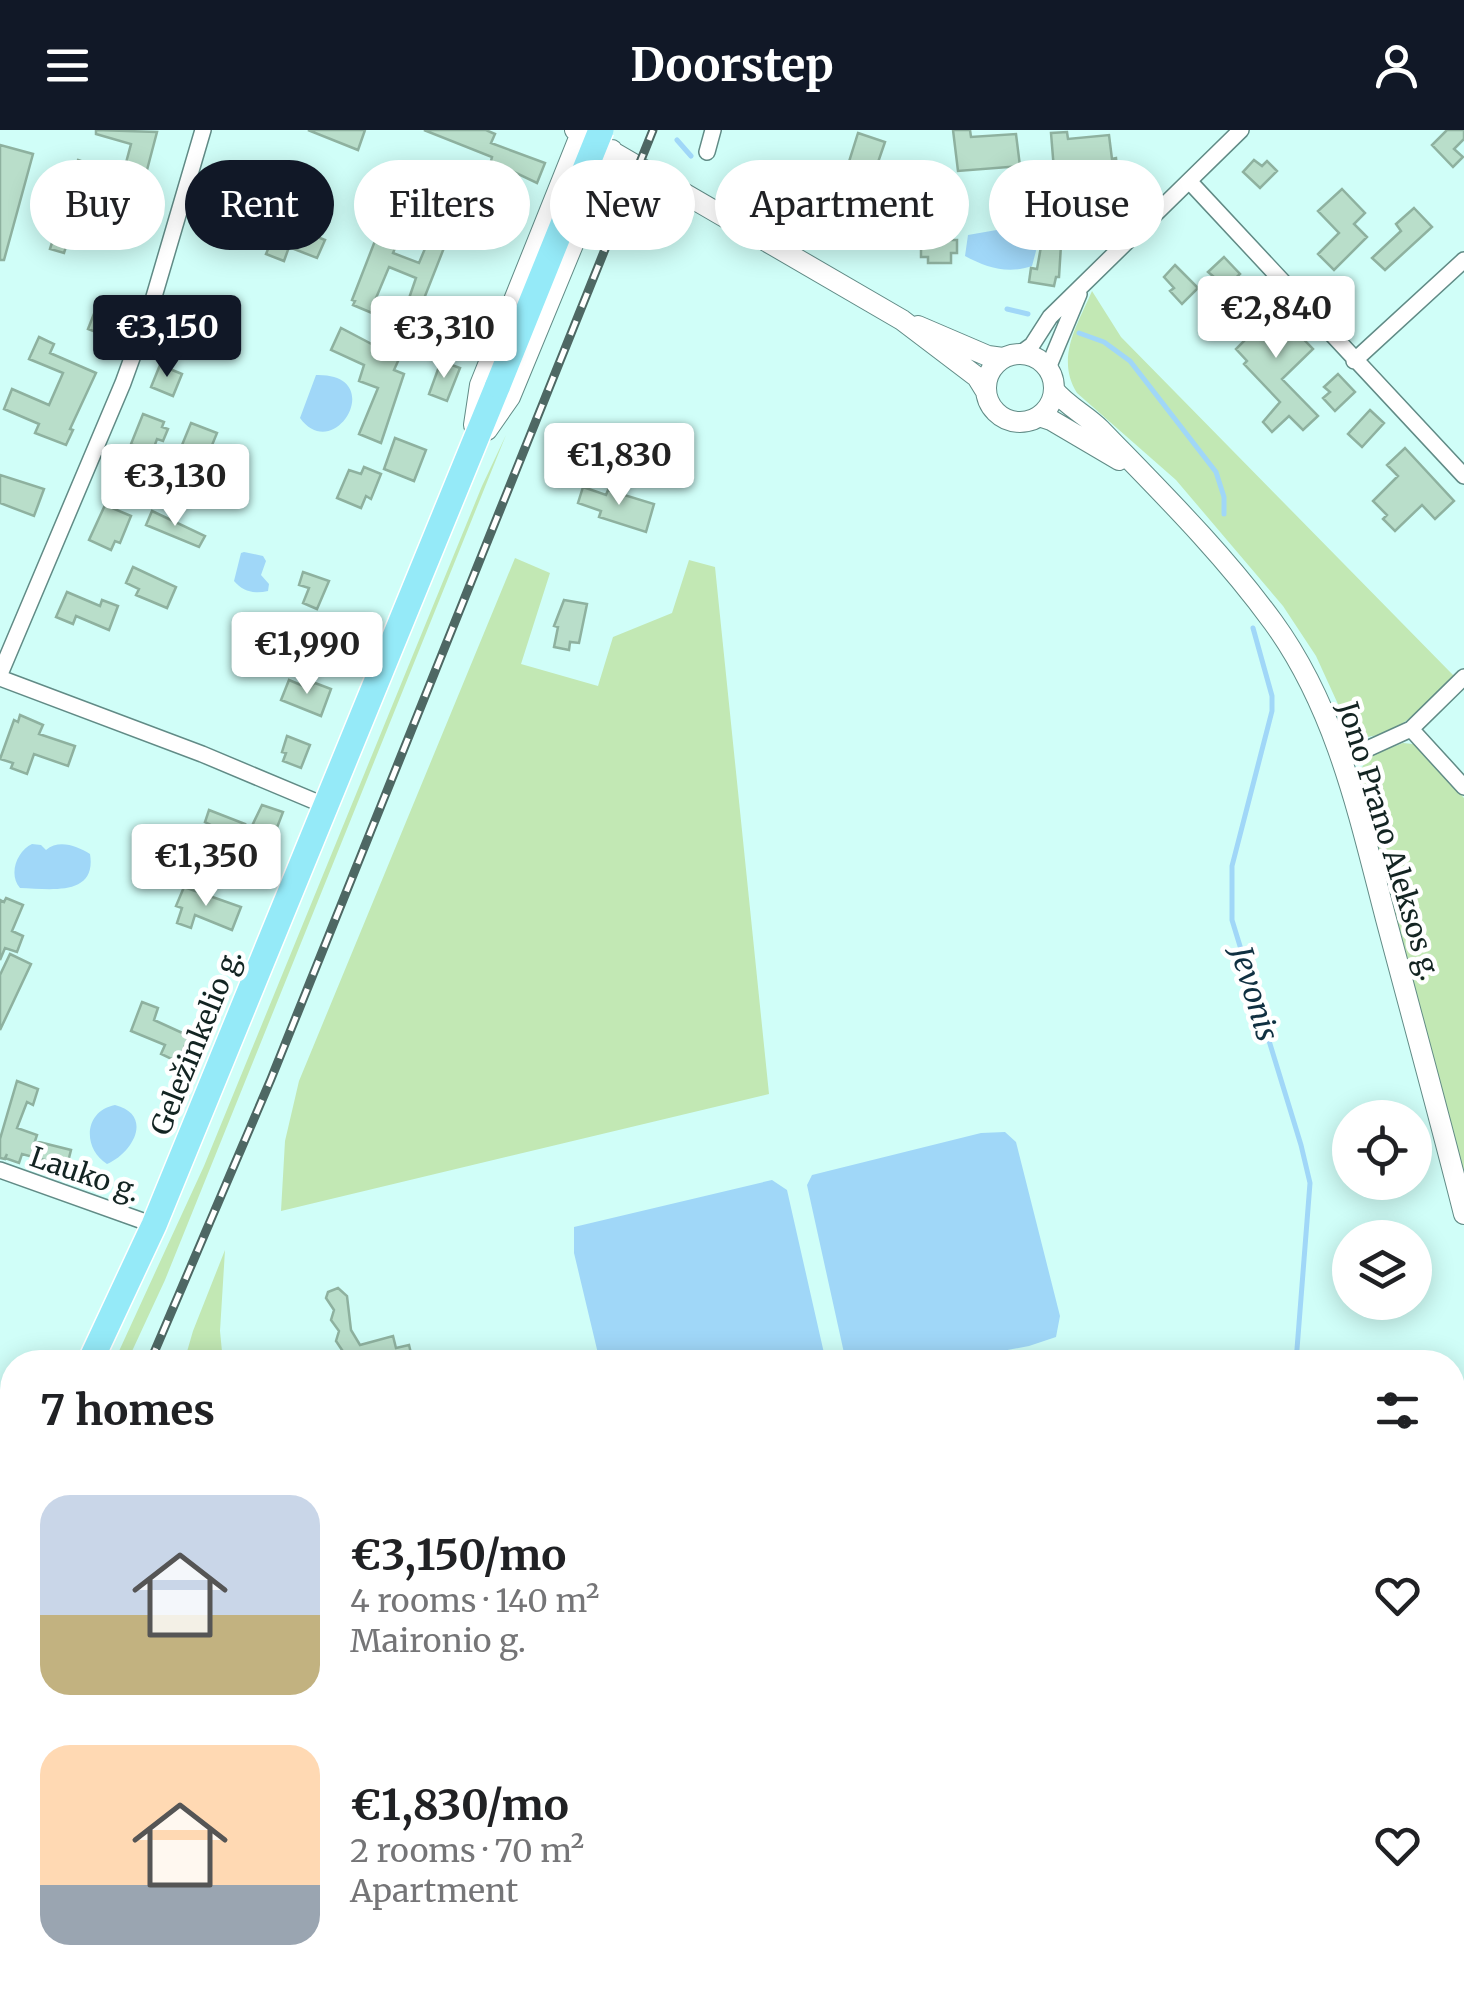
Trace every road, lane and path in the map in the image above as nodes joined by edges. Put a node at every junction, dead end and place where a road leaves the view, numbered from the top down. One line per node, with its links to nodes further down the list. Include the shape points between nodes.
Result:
1 (202, 130): 19 (street, via 123,383)
2 (713, 130): 5 (street)
3 (1241, 130): 6 (street)
4 (592, 136): 9 (street); 16 (main road, Geležinkelio g., bridge); 16 (street, via 510,396); 16 (street, via 480,385)
5 (707, 152)
6 (1190, 182): 8 (street); 11 (street)
7 (1464, 260): 11 (street)
8 (1082, 286): 10 (street); 12 (street)
9 (902, 320): 10 (street, via 988,356); 13 (street)
10 (1012, 356): 12 (street, via 1036,358); 13 (street, via 989,372)
11 (1354, 361): 18 (street)
12 (1048, 368): 14 (street)
13 (985, 390): 15 (street, via 992,409 1007,420)
14 (1054, 390): 15 (street); 17 (street, Jono Prano Aleksos g.)
15 (1039, 416): 17 (street, Jono Prano Aleksos g.)
16 (470, 457): 24 (main road, Geležinkelio g.)
17 (1146, 476): 22 (street, Jono Prano Aleksos g., via 1282,636 1322,704)
18 (1464, 476)
19 (0, 676): 24 (street)
20 (1464, 677): 21 (street)
21 (1410, 729): 22 (street); 23 (street)
22 (1342, 760): 26 (street, Jono Prano Aleksos g.)
23 (1464, 786)
24 (326, 806): 27 (main road, Geležinkelio g.)
25 (0, 1170): 27 (street, Lauko g.)
26 (1464, 1214)
27 (154, 1225): 28 (main road, Geležinkelio g.)
28 (96, 1350)

